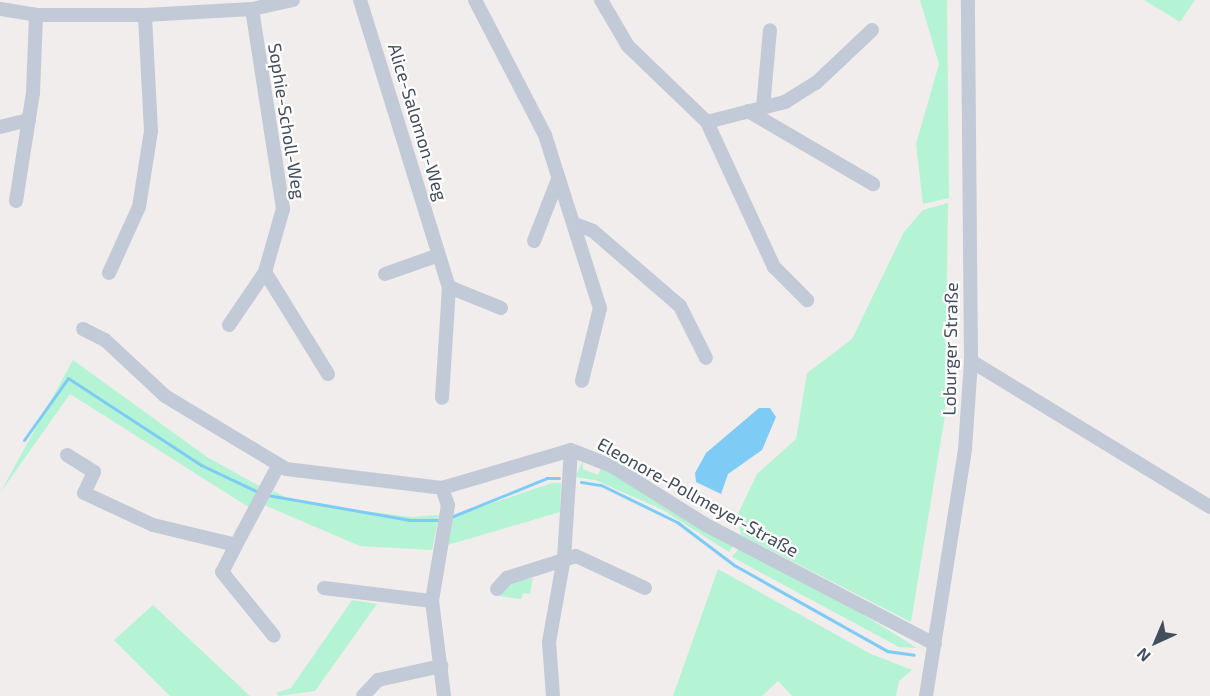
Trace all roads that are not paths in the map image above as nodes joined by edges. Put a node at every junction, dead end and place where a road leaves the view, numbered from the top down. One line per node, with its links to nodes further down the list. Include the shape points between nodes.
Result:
1 (293, 0): 7 (street)
2 (360, 0): 22 (street, Alice-Salomon-Weg)
3 (475, 0): 17 (street, via 545,135)
4 (601, 0): 15 (street, via 628,46)
5 (968, 0): 32 (street, Loburger Straße)
6 (0, 9): 8 (street)
7 (252, 9): 9 (street); 23 (street, Sophie-Scholl-Weg, via 283,209)
8 (36, 15): 9 (street); 14 (street)
9 (145, 15): 24 (street, via 150,131 139,207)
10 (770, 30): 12 (street)
11 (872, 30): 12 (street, via 816,83 785,102)
12 (763, 108): 13 (street)
13 (748, 111): 15 (street); 18 (street)
14 (29, 120): 16 (street); 19 (street)
15 (706, 122): 27 (street, via 774,267)
16 (0, 127)
17 (558, 179): 20 (street); 21 (street)
18 (873, 184)
19 (16, 201)
20 (575, 224): 31 (street, via 593,231 680,306); 34 (street, via 600,308)
21 (534, 241)
22 (439, 255): 25 (street); 26 (street, Alice-Salomon-Weg)
23 (265, 272): 29 (street, Sophie-Scholl-Weg); 33 (street)
24 (109, 273)
25 (385, 274)
26 (449, 287): 28 (street); 35 (street, Alice-Salomon-Weg)
27 (807, 300)
28 (501, 308)
29 (229, 325)
30 (83, 329): 38 (street, Eleonore-Pollmeyer-Straße, via 105,340 165,396)
31 (706, 358)
32 (971, 361): 40 (street); 48 (street, Loburger Straße, via 965,449)
33 (328, 374)
34 (582, 381)
35 (442, 398)
36 (571, 450): 39 (street, Eleonore-Pollmeyer-Straße); 42 (street); 48 (street, Eleonore-Pollmeyer-Straße, via 612,466 706,525)
37 (66, 455): 41 (street, via 94,472 84,493 153,525)
38 (278, 466): 39 (street, Eleonore-Pollmeyer-Straße); 41 (street)
39 (442, 488): 46 (street, via 446,513)
40 (1210, 507)
41 (236, 544): 47 (street, via 222,572)
42 (564, 558): 44 (street, via 576,556); 45 (street, via 507,578); 52 (street, via 549,642)
43 (324, 588): 46 (street)
44 (645, 588)
45 (497, 589)
46 (432, 601): 49 (street)
47 (274, 636)
48 (935, 644): 53 (street, Loburger Straße)
49 (441, 666): 50 (street, via 378,680); 51 (street)
50 (363, 696)
51 (444, 696)
52 (553, 696)
53 (926, 696)

